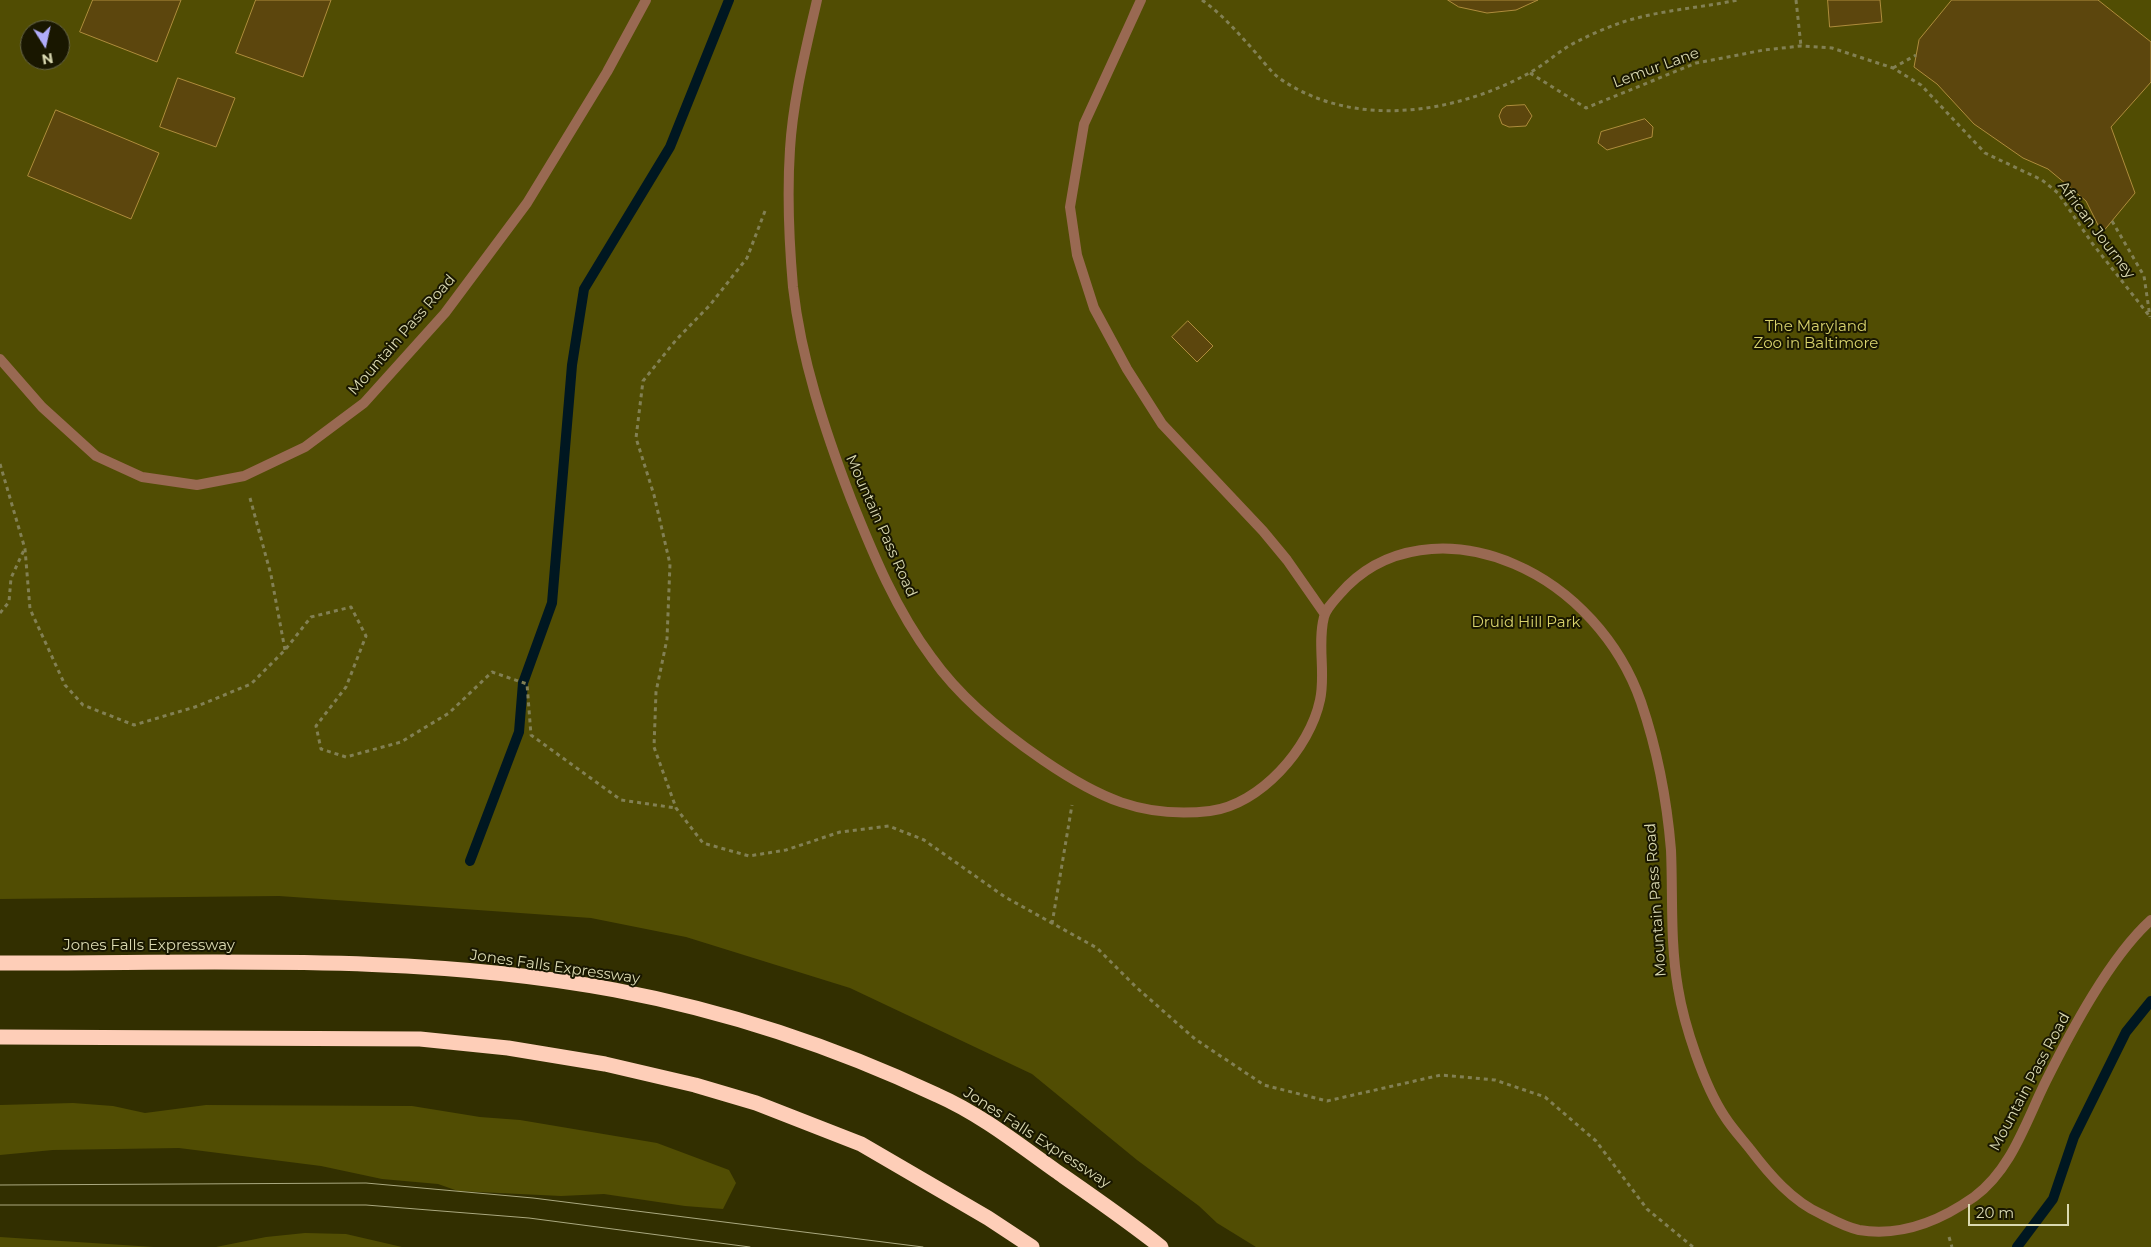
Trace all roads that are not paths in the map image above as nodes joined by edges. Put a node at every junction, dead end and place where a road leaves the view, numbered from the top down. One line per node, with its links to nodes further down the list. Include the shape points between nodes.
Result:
1 (646, 0): 4 (lane, Mountain Pass Road, via 607,72 527,203 445,313 364,403 305,447 244,476 197,485 142,477 96,456 42,407)
2 (817, 0): 5 (lane, Mountain Pass Road, via 802,64 790,143 788,219 794,294 811,378 832,451 890,591 932,659 973,706 1031,752 1076,782 1130,807 1180,814 1222,810 1264,787 1301,748 1320,700)
3 (1141, 0): 5 (lane, via 1084,124 1070,207 1077,255 1094,308 1162,424 1263,531)
4 (0, 359)
5 (1324, 613): 6 (lane, Mountain Pass Road, via 1354,577 1400,553 1456,546 1516,564 1572,598 1614,646 1639,696 1656,755 1670,846 1678,990 1694,1050 1721,1112 1767,1171 1808,1208 1853,1229 1898,1232 1944,1217 1982,1192 2009,1158 2046,1080 2091,998 2139,931)
6 (2151, 920)
7 (0, 963): 10 (highway, Jones Falls Expressway, via 421,967 614,990 717,1014 848,1057 940,1096 1007,1136 1120,1214)
8 (0, 1037): 9 (highway, via 420,1039 508,1048 605,1064 756,1103 861,1144)
9 (1032, 1247)
10 (1161, 1247)

